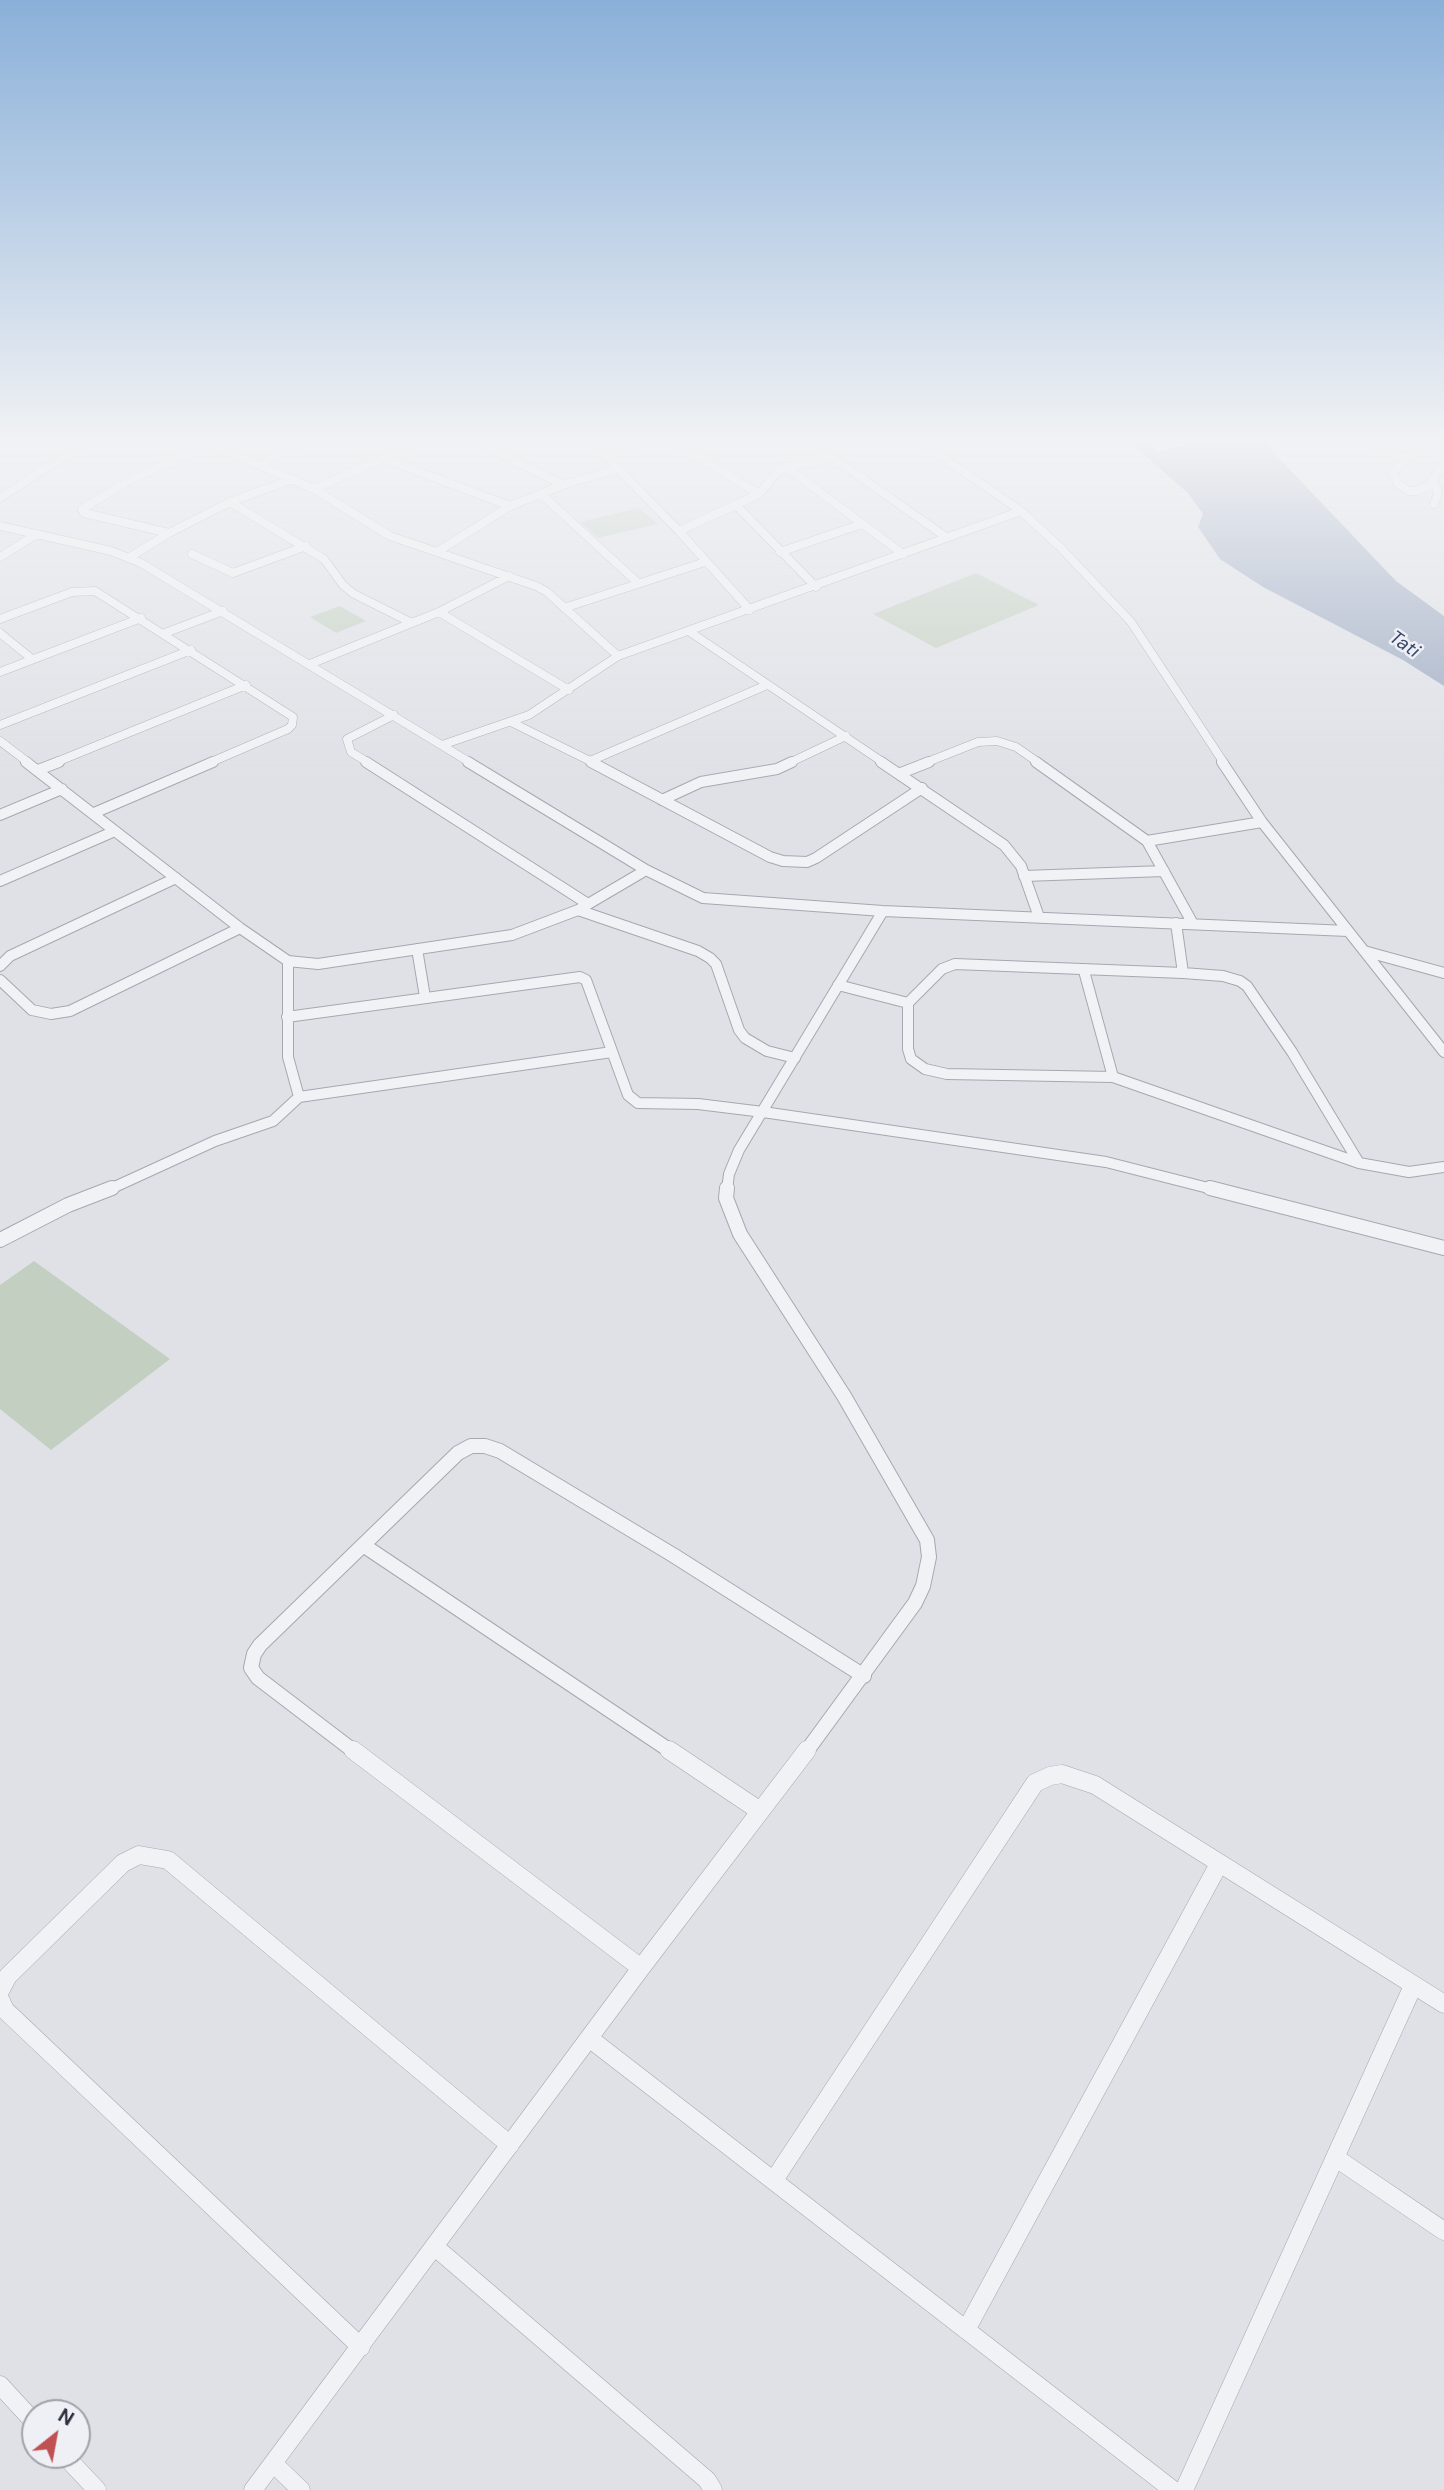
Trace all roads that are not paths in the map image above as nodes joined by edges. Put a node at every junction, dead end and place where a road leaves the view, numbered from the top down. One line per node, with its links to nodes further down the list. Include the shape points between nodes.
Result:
1 (119, 554): 12 (street)
2 (135, 554): 12 (street)
3 (192, 554): 4 (street, via 233,573)
4 (284, 554)
5 (318, 554): 23 (street, via 354,594)
6 (444, 554): 14 (street)
7 (607, 554): 15 (street)
8 (698, 554): 13 (street)
9 (782, 554): 16 (street)
10 (903, 554): 16 (street)
11 (1067, 554): 50 (street, via 1131,622)
12 (130, 557): 19 (street)
13 (705, 562): 15 (street); 18 (street)
14 (509, 576): 17 (street, via 542,588); 20 (street)
15 (637, 582): 17 (street)
16 (816, 587): 18 (street)
17 (564, 608): 28 (street)
18 (750, 610): 24 (street)
19 (223, 611): 26 (street); 30 (street)
20 (439, 612): 23 (street); 34 (street)
21 (141, 618): 22 (street, via 88,590); 26 (street); 29 (street)
22 (0, 619)
23 (412, 623): 30 (street)
24 (690, 632): 28 (street); 33 (street)
25 (0, 633): 29 (street)
26 (165, 634): 27 (street)
27 (191, 650): 32 (street); 37 (street)
28 (618, 656): 34 (street)
29 (32, 659): 31 (street)
30 (310, 664): 35 (street)
31 (0, 672)
32 (246, 685): 43 (street); 48 (street, via 290,713 292,725)
33 (767, 685): 38 (street); 42 (street)
34 (569, 690): 36 (street)
35 (394, 715): 40 (street); 58 (street, via 347,739 351,752)
36 (512, 722): 40 (street); 42 (street)
37 (0, 726)
38 (846, 736): 44 (street); 47 (street, via 777,769 701,782)
39 (0, 741): 41 (street)
40 (442, 745): 53 (street)
41 (5, 750): 43 (street)
42 (590, 761): 47 (street)
43 (38, 770): 46 (street)
44 (901, 773): 45 (street); 52 (street, via 978,742 998,741 1016,747)
45 (922, 788): 47 (street, via 816,858 796,862 770,857); 55 (street, via 1004,845)
46 (62, 789): 48 (street); 49 (street)
47 (662, 800)
48 (94, 813): 51 (street)
49 (0, 815)
50 (1262, 822): 52 (street); 64 (street)
51 (115, 831): 56 (street); 57 (street)
52 (1147, 841): 54 (street)
53 (646, 870): 58 (street); 59 (street, via 687,892 723,901)
54 (1164, 871): 55 (street); 62 (street)
55 (1024, 876): 60 (street)
56 (176, 878): 63 (street); 68 (street, via 10,956)
57 (0, 881)
58 (583, 907): 65 (street, via 512,935); 79 (street, via 710,958 745,1038 767,1051)
59 (883, 911): 60 (street); 73 (street)
60 (1038, 917): 61 (street)
61 (1175, 923): 62 (street); 70 (street)
62 (1193, 924): 64 (street)
63 (240, 928): 67 (street); 72 (street, via 70,1011 32,1010)
64 (1348, 931): 66 (street)
65 (417, 949): 67 (street, via 318,964); 74 (street)
66 (1364, 951): 71 (street); 78 (street)
67 (288, 961): 76 (street)
68 (0, 966)
69 (1084, 971): 70 (street); 75 (street, via 955,964 942,969); 80 (street)
70 (1183, 973): 83 (street, via 1223,976 1247,986)
71 (1444, 973)
72 (0, 980)
73 (838, 985): 75 (street); 79 (street)
74 (425, 997): 76 (street); 77 (street, via 580,977 586,980)
75 (908, 1003): 80 (street, via 908,1049 911,1059 925,1069 947,1074)
76 (286, 1017): 81 (street, via 288,1057)
77 (612, 1052): 81 (street); 82 (street, via 628,1095 638,1103)
78 (1444, 1052)
79 (795, 1058): 82 (street)
80 (1113, 1077): 83 (street)
81 (299, 1097): 85 (street, via 273,1121 68,1205)
82 (763, 1112): 86 (street, via 1106,1162); 88 (street, via 739,1150 726,1198 740,1234 844,1396 927,1540 923,1586)
83 (1359, 1163): 84 (street, via 1409,1172)
84 (1444, 1167)
85 (0, 1240)
86 (1444, 1248)
87 (363, 1545): 88 (street, via 458,1452 485,1446 673,1555); 89 (street); 91 (street, via 260,1645 251,1668 258,1678)
88 (864, 1676): 89 (street)
89 (760, 1811): 91 (street)
90 (1219, 1864): 92 (street); 99 (street, via 1095,1785 1062,1774 1035,1783); 102 (street)
91 (641, 1968): 96 (street)
92 (1413, 1986): 95 (street); 98 (street)
93 (0, 1991): 97 (street, via 8,1976 123,1863 139,1855 168,1860)
94 (0, 1999): 103 (street, via 5,2010)
95 (1444, 2004)
96 (589, 2038): 97 (street); 99 (street)
97 (510, 2145): 101 (street)
98 (1336, 2158): 100 (street); 113 (street)
99 (774, 2180): 102 (street)
100 (1444, 2231)
101 (435, 2247): 103 (street); 111 (street, via 707,2480)
102 (966, 2330): 112 (street)
103 (361, 2347): 106 (street)
104 (0, 2385): 105 (street)
105 (21, 2408)
106 (274, 2464): 109 (street); 110 (street)
107 (77, 2469): 108 (street)
108 (97, 2490)
109 (253, 2490)
110 (301, 2490)
111 (713, 2490)
112 (1173, 2490)
113 (1184, 2490)

